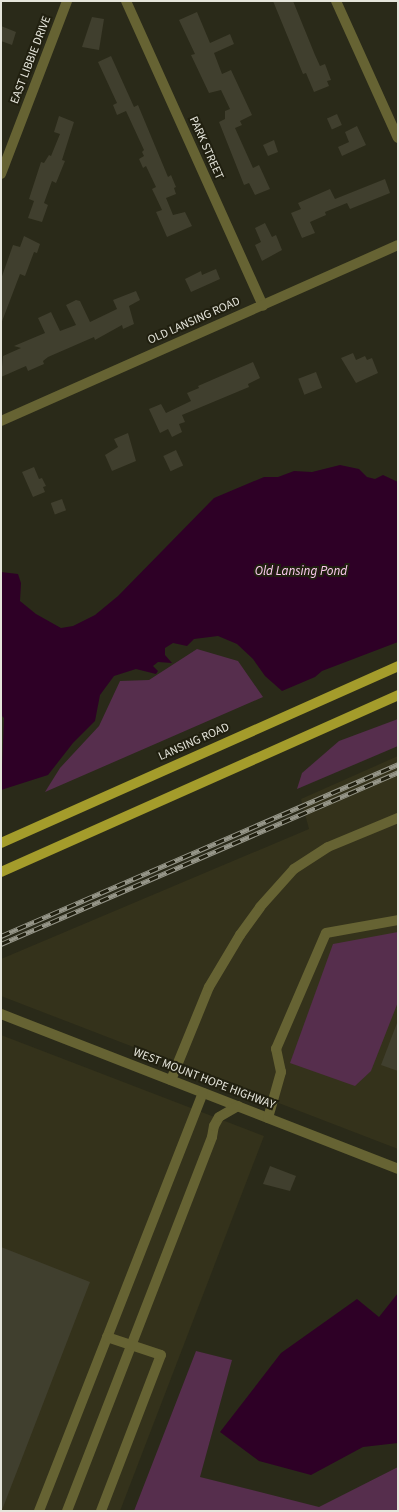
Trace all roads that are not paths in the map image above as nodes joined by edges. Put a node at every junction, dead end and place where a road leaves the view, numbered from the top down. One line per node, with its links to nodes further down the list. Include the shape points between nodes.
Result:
1 (67, 1): 5 (street, EAST LIBBIE DRIVE)
2 (126, 1): 7 (street, PARK STREET)
3 (336, 1): 4 (street)
4 (398, 138)
5 (1, 174)
6 (398, 245): 7 (street, OLD LANSING ROAD)
7 (262, 306): 8 (street, OLD LANSING ROAD)
8 (1, 421)
9 (398, 666): 12 (main road, LANSING ROAD)
10 (398, 695): 13 (main road)
11 (398, 818): 16 (street, via 328,847 300,866 260,907 240,935 209,988)
12 (1, 843)
13 (1, 872)
14 (398, 920): 19 (street, via 326,933 276,1049 281,1072)
15 (1, 1014): 16 (street, WEST MOUNT HOPE HIGHWAY)
16 (172, 1080): 17 (street, WEST MOUNT HOPE HIGHWAY)
17 (203, 1093): 18 (street, WEST MOUNT HOPE HIGHWAY); 21 (street)
18 (238, 1106): 19 (street, WEST MOUNT HOPE HIGHWAY); 22 (street, via 219,1117)
19 (268, 1118): 20 (street, WEST MOUNT HOPE HIGHWAY)
20 (398, 1168)
21 (107, 1337): 22 (street); 23 (street)
22 (132, 1346): 24 (street); 25 (street, via 161,1355)
23 (39, 1511)
24 (67, 1511)
25 (101, 1511)

